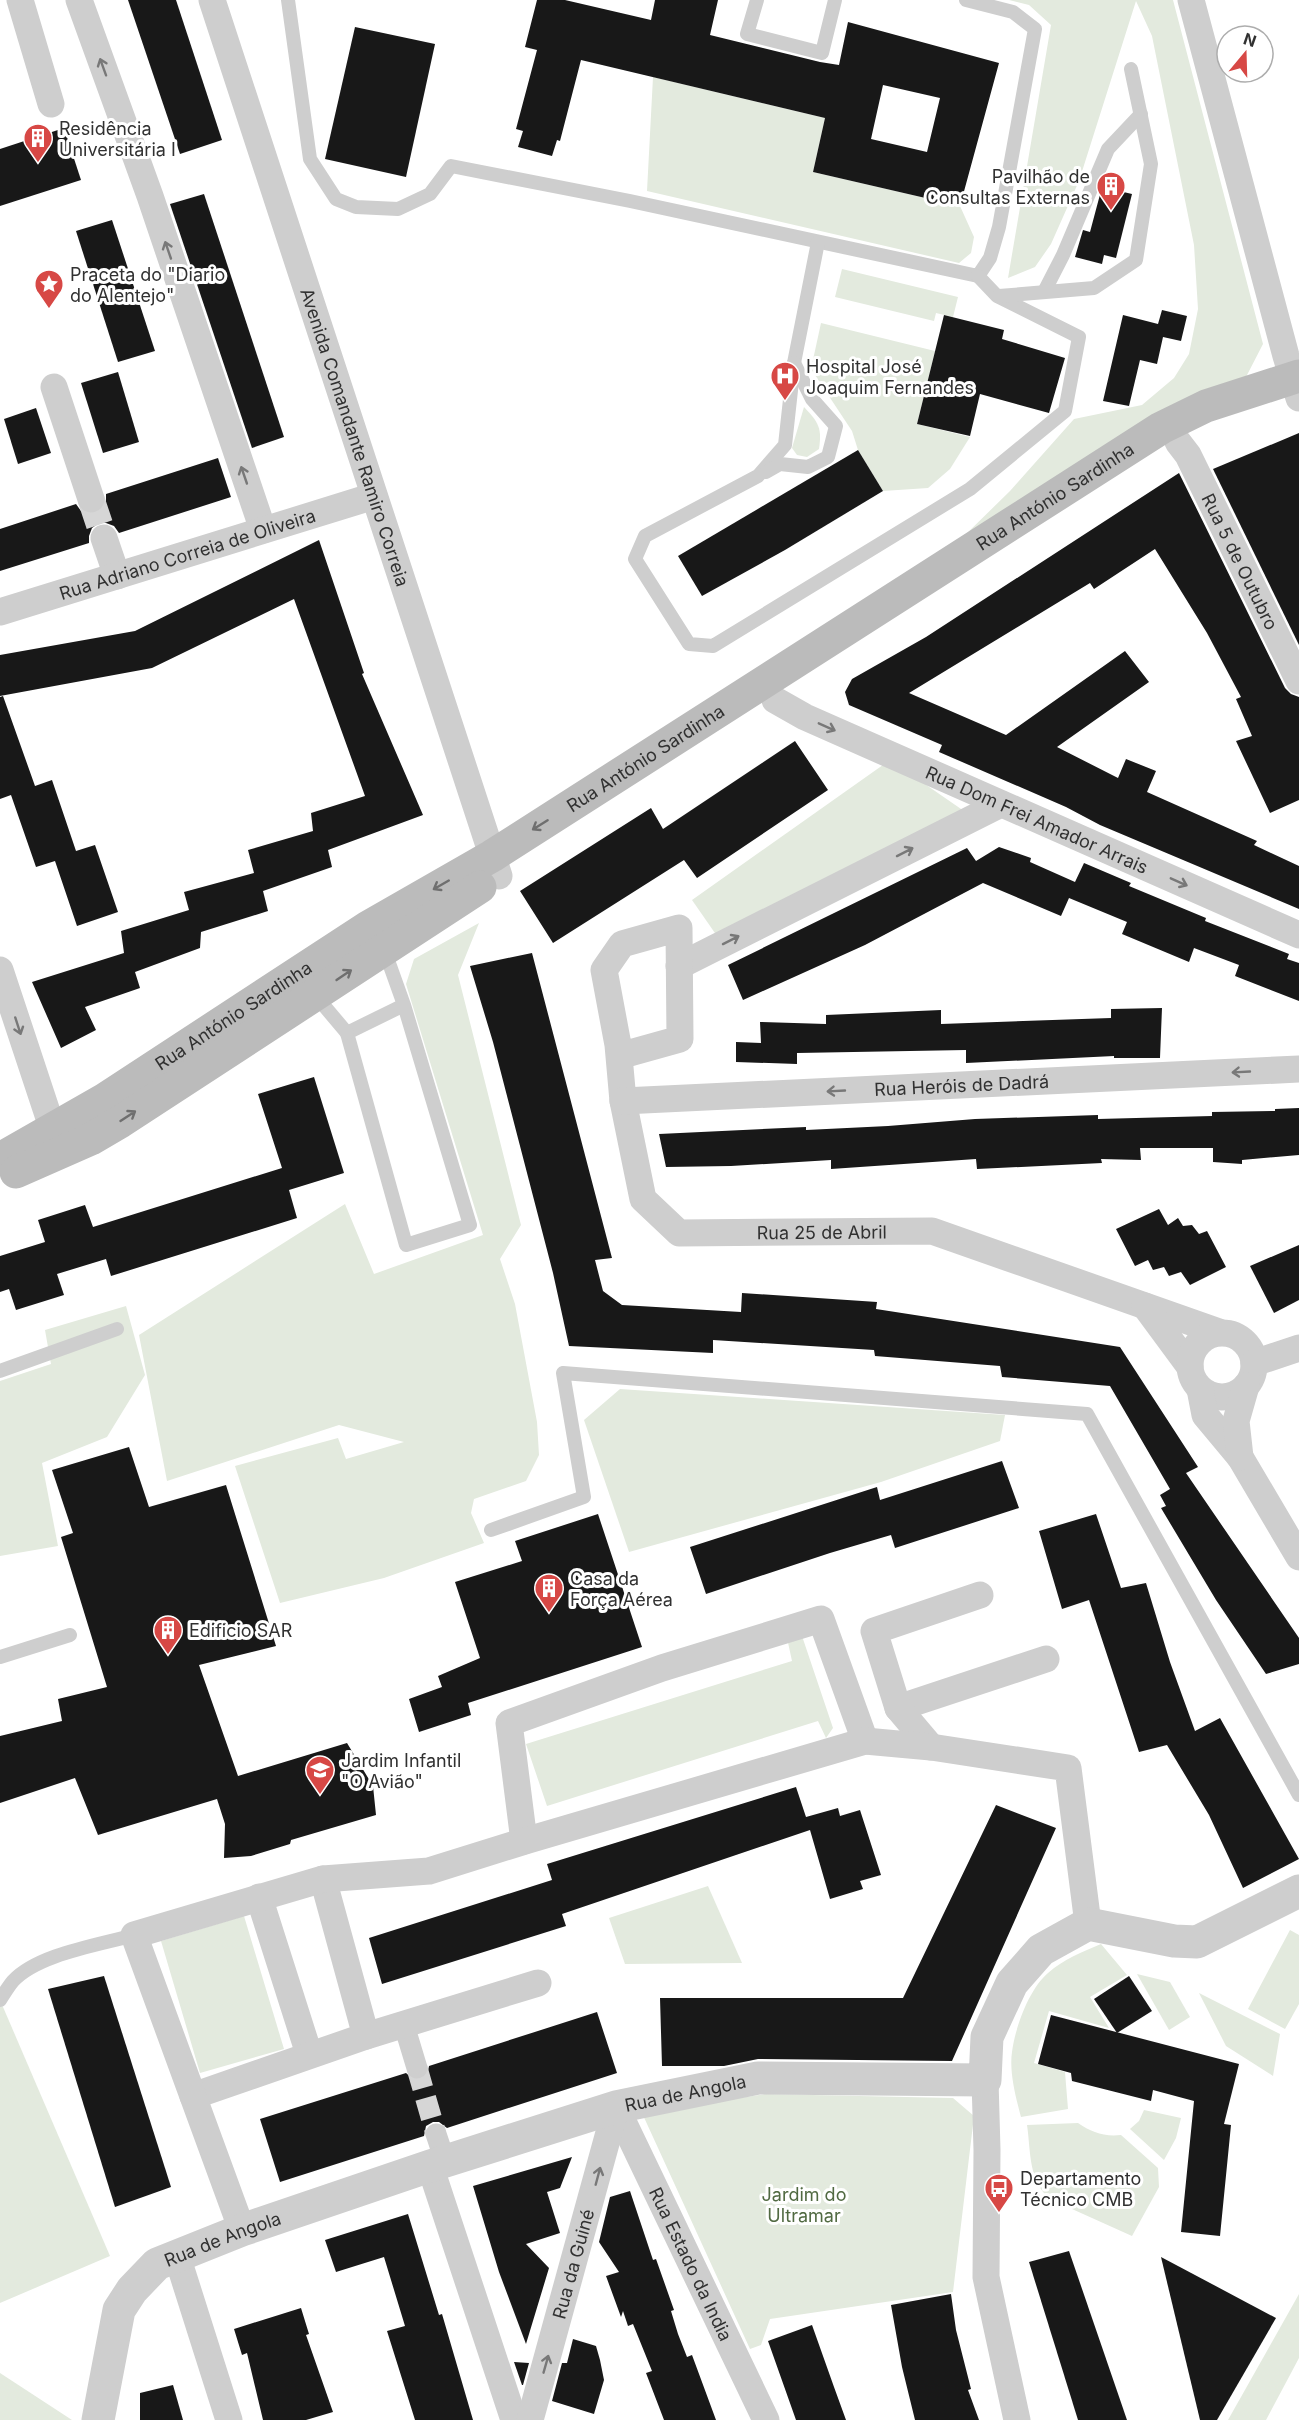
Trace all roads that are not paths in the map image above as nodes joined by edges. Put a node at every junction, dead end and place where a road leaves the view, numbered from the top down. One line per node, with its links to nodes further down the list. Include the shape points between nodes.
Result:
1 (20, 0): 10 (street)
2 (79, 0): 23 (street, one-way to 2)
3 (212, 0): 21 (street, Avenida Comandante Ramiro Correia)
4 (288, 0): 12 (lane, via 310,159 336,199 356,207 398,209 430,194 450,166)
5 (757, 0): 6 (lane, via 747,34 822,53)
6 (835, 0)
7 (966, 0): 13 (lane, via 1013,12 1035,29 999,227 990,258)
8 (1191, 0): 18 (street)
9 (1131, 69): 11 (lane)
10 (51, 104)
11 (1141, 114): 14 (lane, via 1108,150 1064,255); 14 (lane, via 1150,165 1136,260 1094,288)
12 (818, 242): 13 (lane); 16 (lane)
13 (978, 276): 15 (lane)
14 (1044, 292): 15 (lane)
15 (997, 296): 20 (lane, via 1079,337 1065,411 970,489 713,646 689,644 635,559 645,536)
16 (794, 363): 20 (lane, via 784,445); 20 (lane, via 812,399 836,426 828,457 808,467 780,464)
17 (54, 387): 22 (street)
18 (1297, 387): 19 (main road, Rua António Sardinha); 30 (main road, Rua António Sardinha, one-way to 30, via 1206,406 1161,428)
19 (1178, 442): 27 (street, Rua 5 de Outubro, via 1188,455); 28 (main road, Rua António Sardinha)
20 (758, 476)
21 (374, 496): 23 (street, Rua Adriano Correia de Oliveira); 30 (street, Avenida Comandante Ramiro Correia)
22 (91, 499)
23 (263, 530): 25 (street, Rua Adriano Correia de Oliveira)
24 (104, 538): 25 (street)
25 (117, 576): 26 (street, Rua Adriano Correia de Oliveira)
26 (0, 612)
27 (1299, 681)
28 (776, 700): 29 (street, Rua Dom Frei Amador Arrais, one-way to 29, via 805,717); 30 (main road, Rua António Sardinha)
29 (1001, 804): 31 (street, Rua Dom Frei Amador Arrais, one-way to 31); 33 (street, one-way to 29)
30 (495, 866): 32 (main road, Rua António Sardinha); 41 (main road, Rua António Sardinha, one-way to 41, via 368,927)
31 (1299, 936)
32 (384, 948): 35 (main road, Rua António Sardinha, one-way to 32); 36 (lane)
33 (679, 966): 38 (street, Rua 25 de Abril, via 680,1039); 38 (street, Rua 25 de Abril, via 679,928 622,944 604,970)
34 (0, 970): 41 (street, one-way to 41)
35 (315, 995): 37 (lane); 42 (main road, Rua António Sardinha, one-way to 35)
36 (404, 1005): 37 (lane); 37 (lane, via 470,1225 406,1245)
37 (347, 1033)
38 (618, 1056): 40 (street, Rua 25 de Abril)
39 (1299, 1069): 40 (street, Rua Heróis de Dadrá, one-way to 40)
40 (623, 1101): 45 (street, Rua 25 de Abril, via 643,1199 679,1233 932,1231)
41 (52, 1130): 42 (street); 43 (main road, Rua António Sardinha)
42 (91, 1139): 44 (main road, Rua António Sardinha)
43 (0, 1159)
44 (0, 1176)
45 (1144, 1306): 47 (street, Rua 25 de Abril); 51 (street)
46 (117, 1329): 49 (lane)
47 (1219, 1332): 50 (street, via 1243,1340 1251,1350); 51 (street, via 1207,1336 1191,1354)
48 (1299, 1348): 50 (street)
49 (0, 1371)
50 (1250, 1374): 51 (street, via 1236,1394 1224,1397 1212,1395); 52 (street, via 1236,1420)
51 (1195, 1378): 52 (street, via 1205,1415)
52 (1240, 1457): 54 (street)
53 (491, 1530): 62 (lane, via 584,1497 563,1373 1087,1414)
54 (1299, 1557)
55 (980, 1595): 59 (street, via 874,1631)
56 (70, 1635): 57 (lane)
57 (0, 1657)
58 (1046, 1659): 59 (street)
59 (898, 1708): 61 (street)
60 (865, 1741): 61 (street); 63 (street); 63 (street, via 821,1619 662,1668 509,1723)
61 (931, 1747): 67 (street, via 1068,1768)
62 (1299, 1795)
63 (525, 1841): 64 (street, via 429,1872)
64 (322, 1879): 66 (street); 72 (street)
65 (1299, 1891): 67 (street, via 1197,1942)
66 (259, 1897): 68 (street); 73 (street)
67 (1088, 1924): 75 (street, via 1041,1950 1012,1983 987,2037)
68 (134, 1935): 70 (lane, via 40,1964 13,1981); 76 (street)
69 (538, 1983): 71 (street)
70 (0, 2000)
71 (404, 2025): 72 (street); 74 (street)
72 (366, 2036): 73 (street)
73 (309, 2054): 76 (street)
74 (417, 2068)
75 (985, 2080): 77 (street, Rua de Angola, via 758,2078); 86 (street, via 986,2277)
76 (193, 2096): 79 (street)
77 (616, 2107): 78 (street, Rua de Angola); 84 (street, Rua da Guiné, one-way to 77); 85 (street, Rua Estado da India)
78 (437, 2154): 79 (street, Rua de Angola); 83 (street)
79 (242, 2230): 80 (street, Rua de Angola)
80 (177, 2256): 81 (street, Rua de Angola, via 149,2271 119,2310); 82 (street)
81 (98, 2420)
82 (229, 2420)
83 (514, 2420)
84 (530, 2420)
85 (766, 2420)
86 (1017, 2420)

